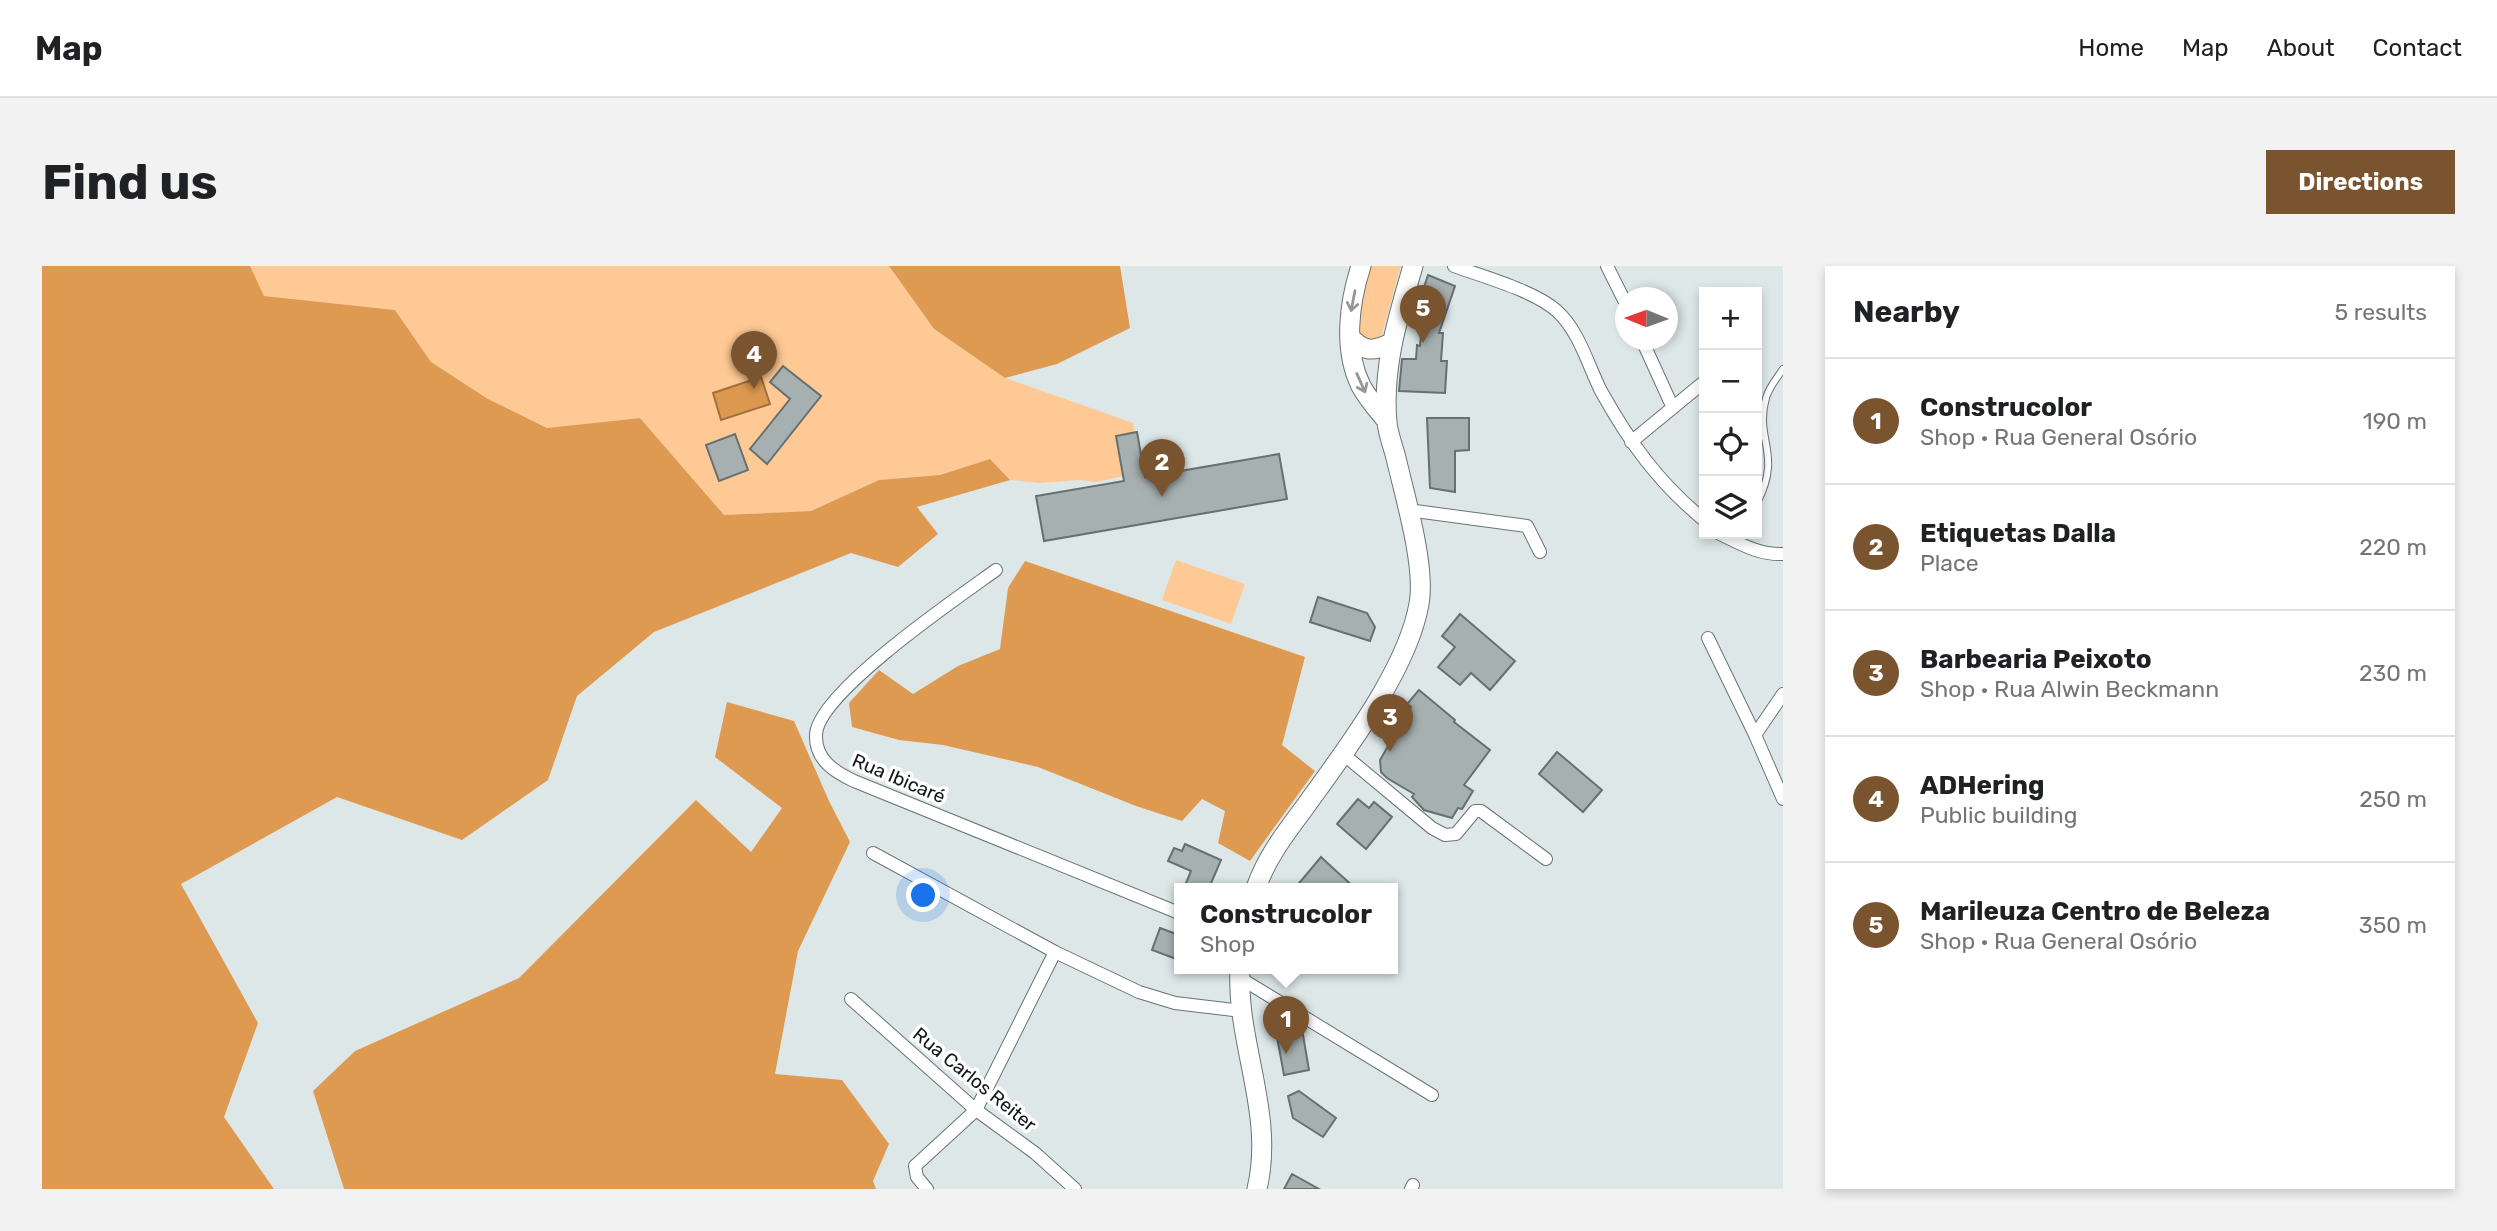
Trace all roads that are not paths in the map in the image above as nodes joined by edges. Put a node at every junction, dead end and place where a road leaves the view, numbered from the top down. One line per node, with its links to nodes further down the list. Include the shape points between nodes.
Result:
1 (1362, 266): 6 (main road, one-way to 6)
2 (1413, 266): 7 (main road)
3 (1454, 266): 14 (street, via 1539,298 1560,313)
4 (1607, 266): 5 (street)
5 (1618, 287)
6 (1350, 337): 7 (main road, via 1365,350); 12 (main road, one-way to 12, via 1360,384)
7 (1391, 343): 12 (main road)
8 (1647, 350): 11 (street)
9 (1783, 369): 13 (lane, via 1765,400)
10 (1699, 386): 11 (street)
11 (1673, 408): 14 (street)
12 (1387, 422): 17 (main road)
13 (1772, 432)
14 (1631, 442): 18 (street, via 1675,496)
15 (1771, 491): 16 (lane)
16 (1762, 499)
17 (1408, 510): 20 (street, via 1527,526); 26 (main road, via 1421,575 1419,606 1398,661)
18 (1699, 516)
19 (1730, 539): 21 (street, via 1768,554)
20 (1540, 552)
21 (1783, 554)
22 (996, 570): 31 (street, Rua Ibicaré, via 867,667 822,715 816,734 819,752 832,770 855,781)
23 (1708, 638): 25 (street)
24 (1783, 694): 25 (street)
25 (1755, 735): 27 (street)
26 (1343, 754): 29 (street, via 1445,835 1456,834 1475,811 1481,811); 30 (main road, via 1272,854)
27 (1783, 799)
28 (873, 853): 32 (street)
29 (1546, 859)
30 (1258, 883)
31 (1174, 911)
32 (1055, 953): 36 (street, via 1139,992 1175,1003); 38 (street)
33 (1240, 974): 36 (main road)
34 (1242, 974): 37 (street)
35 (851, 999): 38 (street, Rua Carlos Reiter)
36 (1242, 1011): 41 (main road, via 1264,1140)
37 (1432, 1095)
38 (976, 1110): 39 (street, via 915,1166); 40 (street, Rua Carlos Reiter)
39 (927, 1189)
40 (1075, 1189)
41 (1257, 1189)

